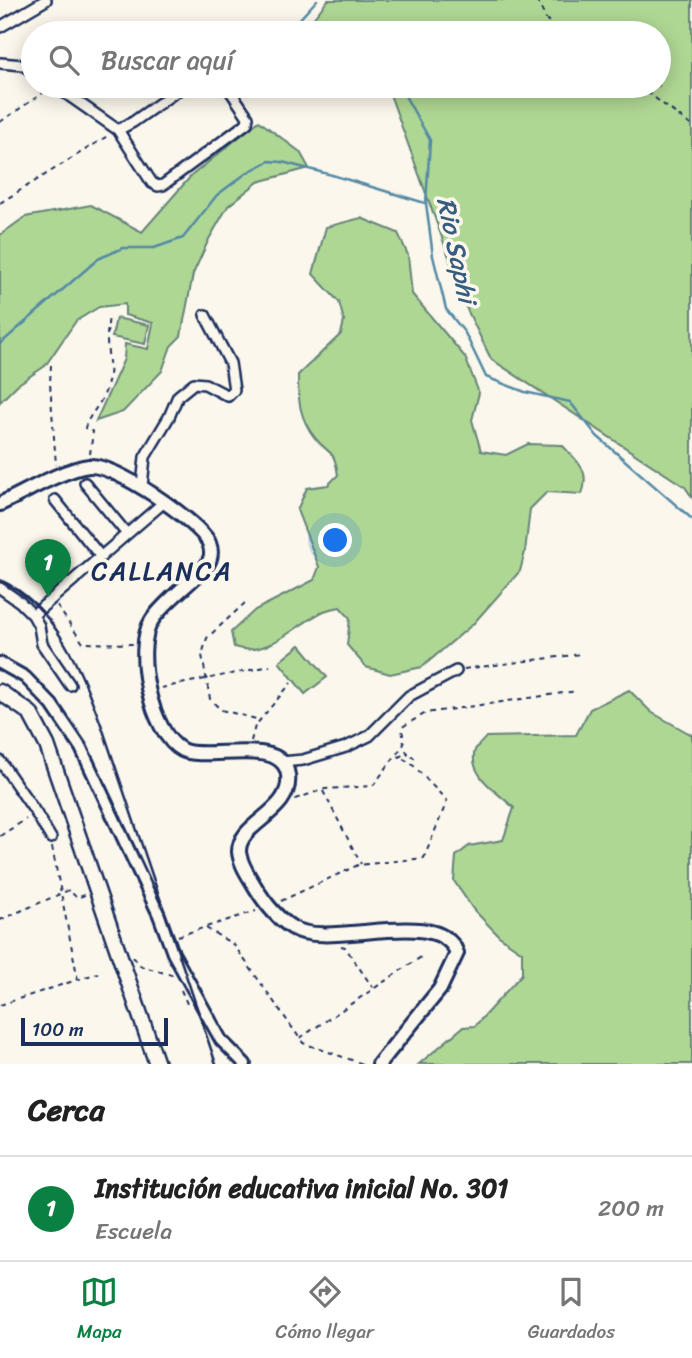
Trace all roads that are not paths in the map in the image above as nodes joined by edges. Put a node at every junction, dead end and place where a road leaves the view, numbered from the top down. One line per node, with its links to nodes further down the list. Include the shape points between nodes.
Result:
1 (46, 0): 2 (street)
2 (0, 27)
3 (0, 63): 4 (street)
4 (21, 65)
5 (72, 98): 8 (street)
6 (167, 98): 8 (street)
7 (235, 98): 8 (street, via 247,123 163,185 152,184)
8 (118, 130)
9 (205, 315): 11 (street, via 230,363 234,390 228,396 194,383 178,396 145,457)
10 (85, 483): 15 (street)
11 (142, 486): 13 (main road); 14 (main road, via 116,472 89,466)
12 (55, 500): 16 (street)
13 (163, 503): 15 (street); 24 (main road, via 192,524 211,546 211,560 152,620 143,644 146,679 165,734 192,754 248,752)
14 (0, 504)
15 (127, 534): 16 (street)
16 (101, 557): 18 (street)
17 (0, 588): 18 (street)
18 (33, 615): 21 (street, via 42,645)
19 (0, 663): 27 (street, via 25,677 52,705 81,748 170,947 221,1040)
20 (456, 671): 24 (street, via 409,696 369,736 303,760)
21 (70, 685)
22 (0, 692): 26 (highway, via 23,706 47,745)
23 (0, 761): 25 (street)
24 (282, 762): 28 (main road, via 288,783 278,805 244,836 239,850 246,872 282,920 296,930 320,936 408,930 434,935 453,944 457,953 440,989)
25 (51, 838)
26 (157, 1064)
27 (245, 1064)
28 (379, 1064)

